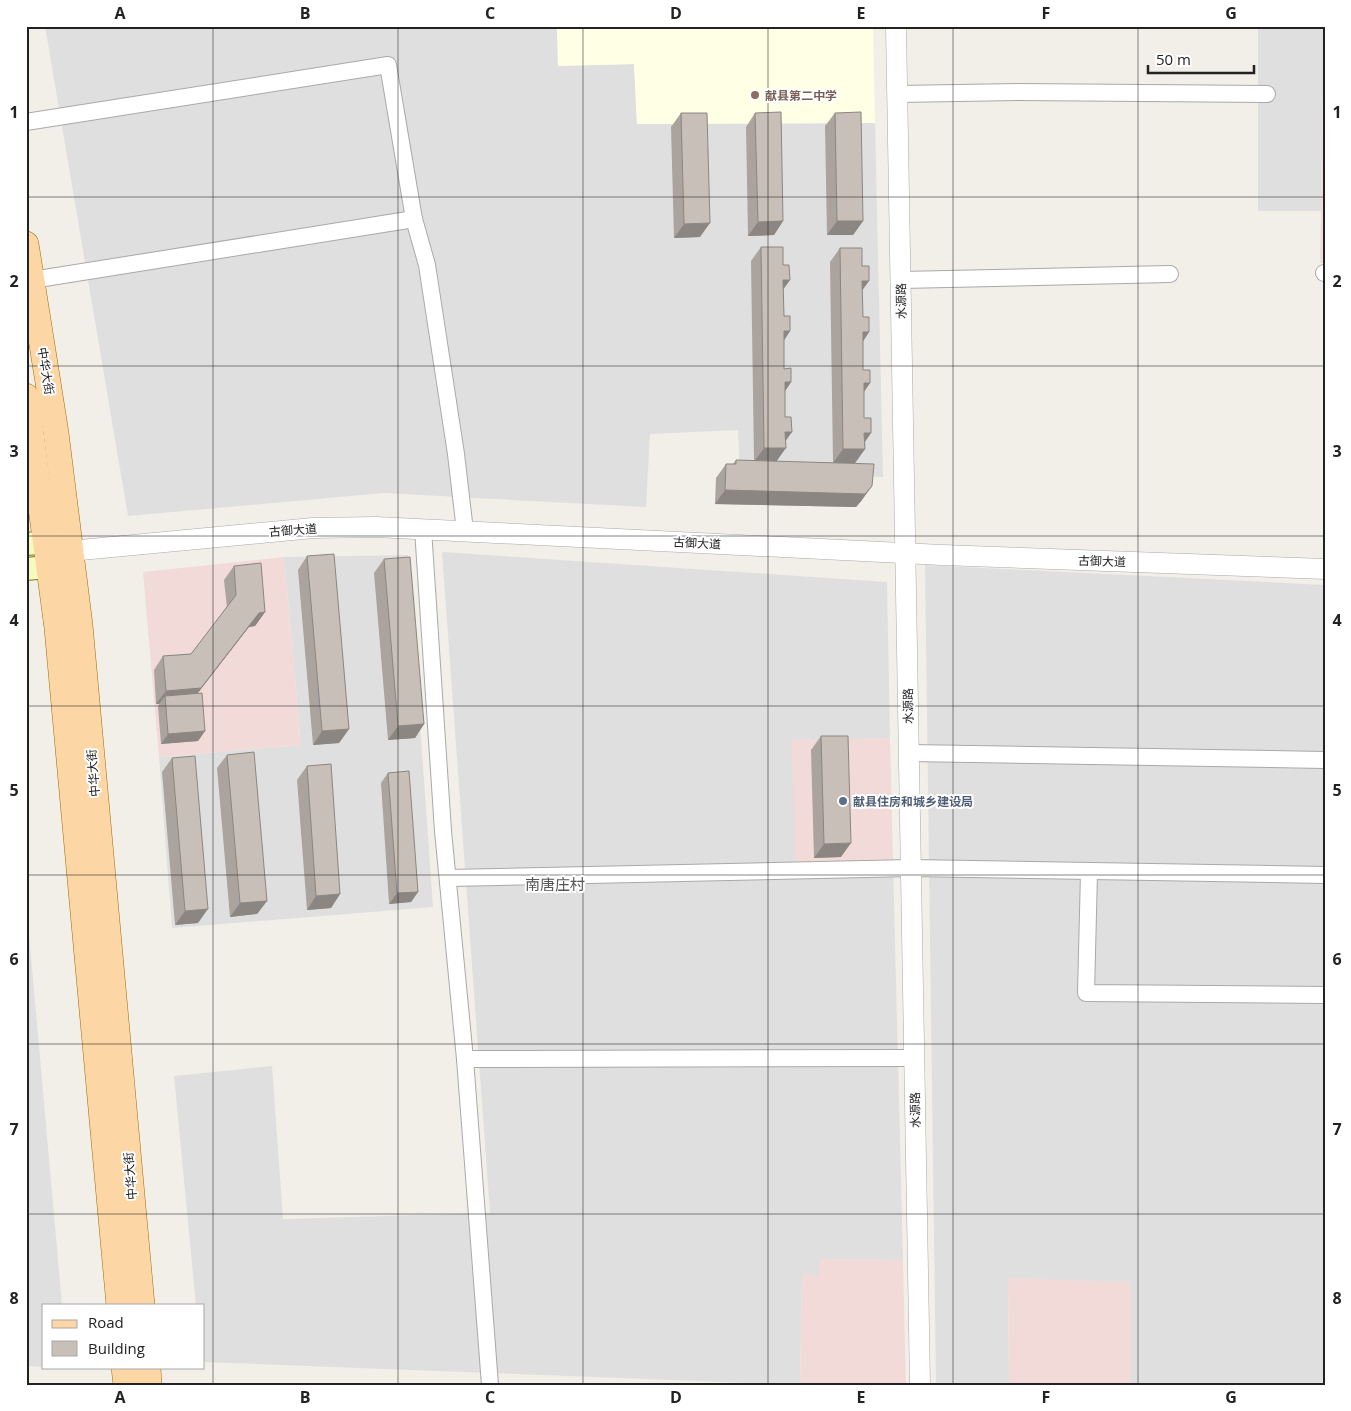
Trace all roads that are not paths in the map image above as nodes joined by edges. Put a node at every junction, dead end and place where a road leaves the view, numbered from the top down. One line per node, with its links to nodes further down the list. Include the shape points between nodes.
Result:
1 (896, 26): 2 (street, 水源路)
2 (898, 94): 3 (street); 9 (street, 水源路)
3 (1266, 94)
4 (26, 122): 5 (street, via 388,65)
5 (414, 219): 8 (street); 12 (street, via 427,265)
6 (26, 244): 8 (main road, 中华大街)
7 (1170, 274): 9 (street)
8 (32, 280): 14 (main road, 中华大街, via 56,433)
9 (901, 280): 13 (street, 水源路)
10 (26, 396): 14 (main road, 中华大街)
11 (423, 529): 12 (street, 古御大道); 14 (street, 古御大道, via 313,528); 21 (street)
12 (465, 531): 13 (street, 古御大道)
13 (905, 553): 15 (street, 古御大道); 16 (street, 水源路)
14 (51, 554): 25 (main road, 中华大街); 26 (main road, 中华大街, via 80,626)
15 (1325, 570)
16 (909, 753): 17 (street); 18 (street, 水源路)
17 (1325, 760)
18 (911, 868): 19 (street); 21 (street); 23 (street, 水源路)
19 (1089, 873): 20 (street); 22 (street, via 1086,993)
20 (1325, 875)
21 (448, 878): 24 (street)
22 (1325, 995)
23 (914, 1058): 24 (street); 32 (street, 水源路)
24 (465, 1059): 31 (street)
25 (118, 1304)
26 (142, 1304)
27 (124, 1368): 29 (main road)
28 (148, 1368): 30 (main road)
29 (126, 1385)
30 (149, 1385)
31 (490, 1385)
32 (920, 1385)

